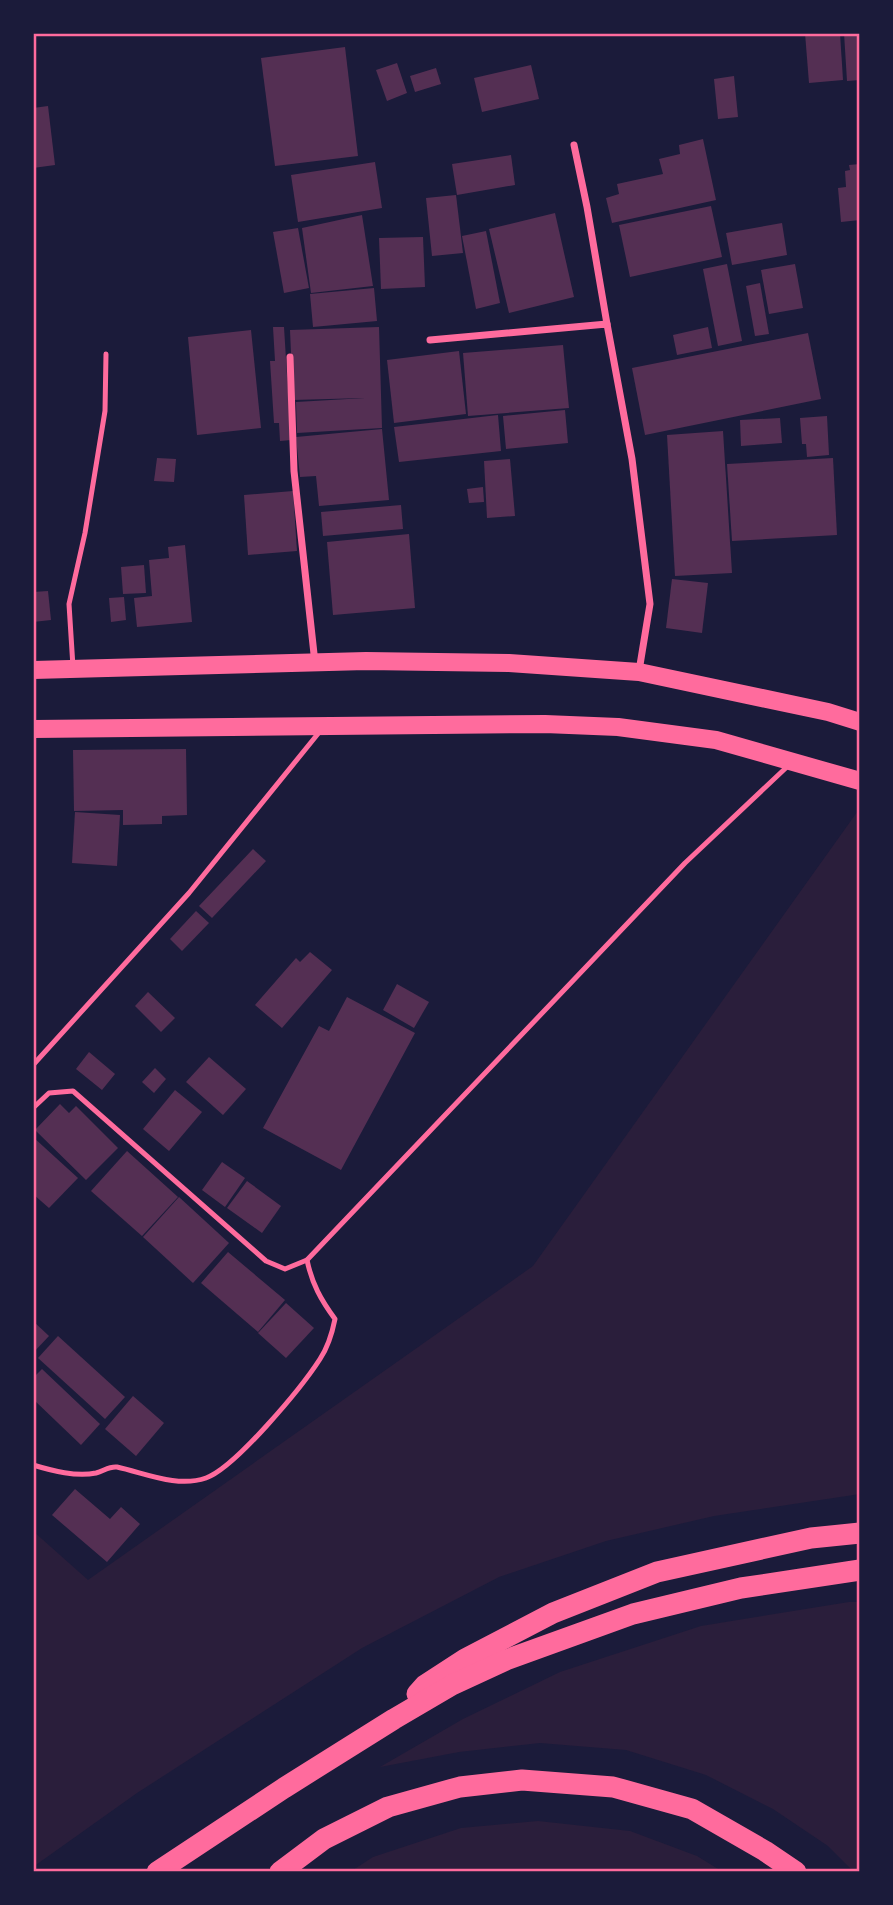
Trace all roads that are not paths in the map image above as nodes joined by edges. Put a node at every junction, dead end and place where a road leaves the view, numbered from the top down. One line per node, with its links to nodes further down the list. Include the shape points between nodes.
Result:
1 (574, 145): 2 (street)
2 (607, 324): 3 (street); 9 (street, via 632,459 650,604)
3 (430, 340)
4 (106, 354): 8 (lane, via 106,411 69,604)
5 (290, 357): 6 (street, via 294,471)
6 (315, 664): 8 (main road); 9 (main road, via 509,663)
7 (33, 670): 8 (main road)
8 (74, 670)
9 (639, 672): 10 (main road)
10 (860, 722)
11 (323, 728): 12 (main road); 13 (main road, via 618,727 716,740); 15 (lane, via 189,893)
12 (33, 729)
13 (793, 761): 14 (main road); 17 (lane, via 685,863)
14 (860, 781)
15 (33, 1065)
16 (33, 1108): 17 (lane, via 49,1093 73,1091 266,1261 285,1269)
17 (307, 1260): 18 (lane, via 318,1297 335,1320 332,1335 320,1359 232,1461 209,1477 193,1481 145,1476 113,1466 96,1473 71,1474)
18 (33, 1465)
19 (860, 1534): 21 (highway, via 811,1538 657,1573 553,1613 425,1685)
20 (860, 1570): 21 (highway, via 741,1588 633,1614 506,1660)
21 (394, 1719): 22 (highway)
22 (158, 1872)
23 (280, 1872): 24 (highway, via 324,1839 388,1807 460,1787 522,1780 613,1787 692,1810)
24 (796, 1872)

